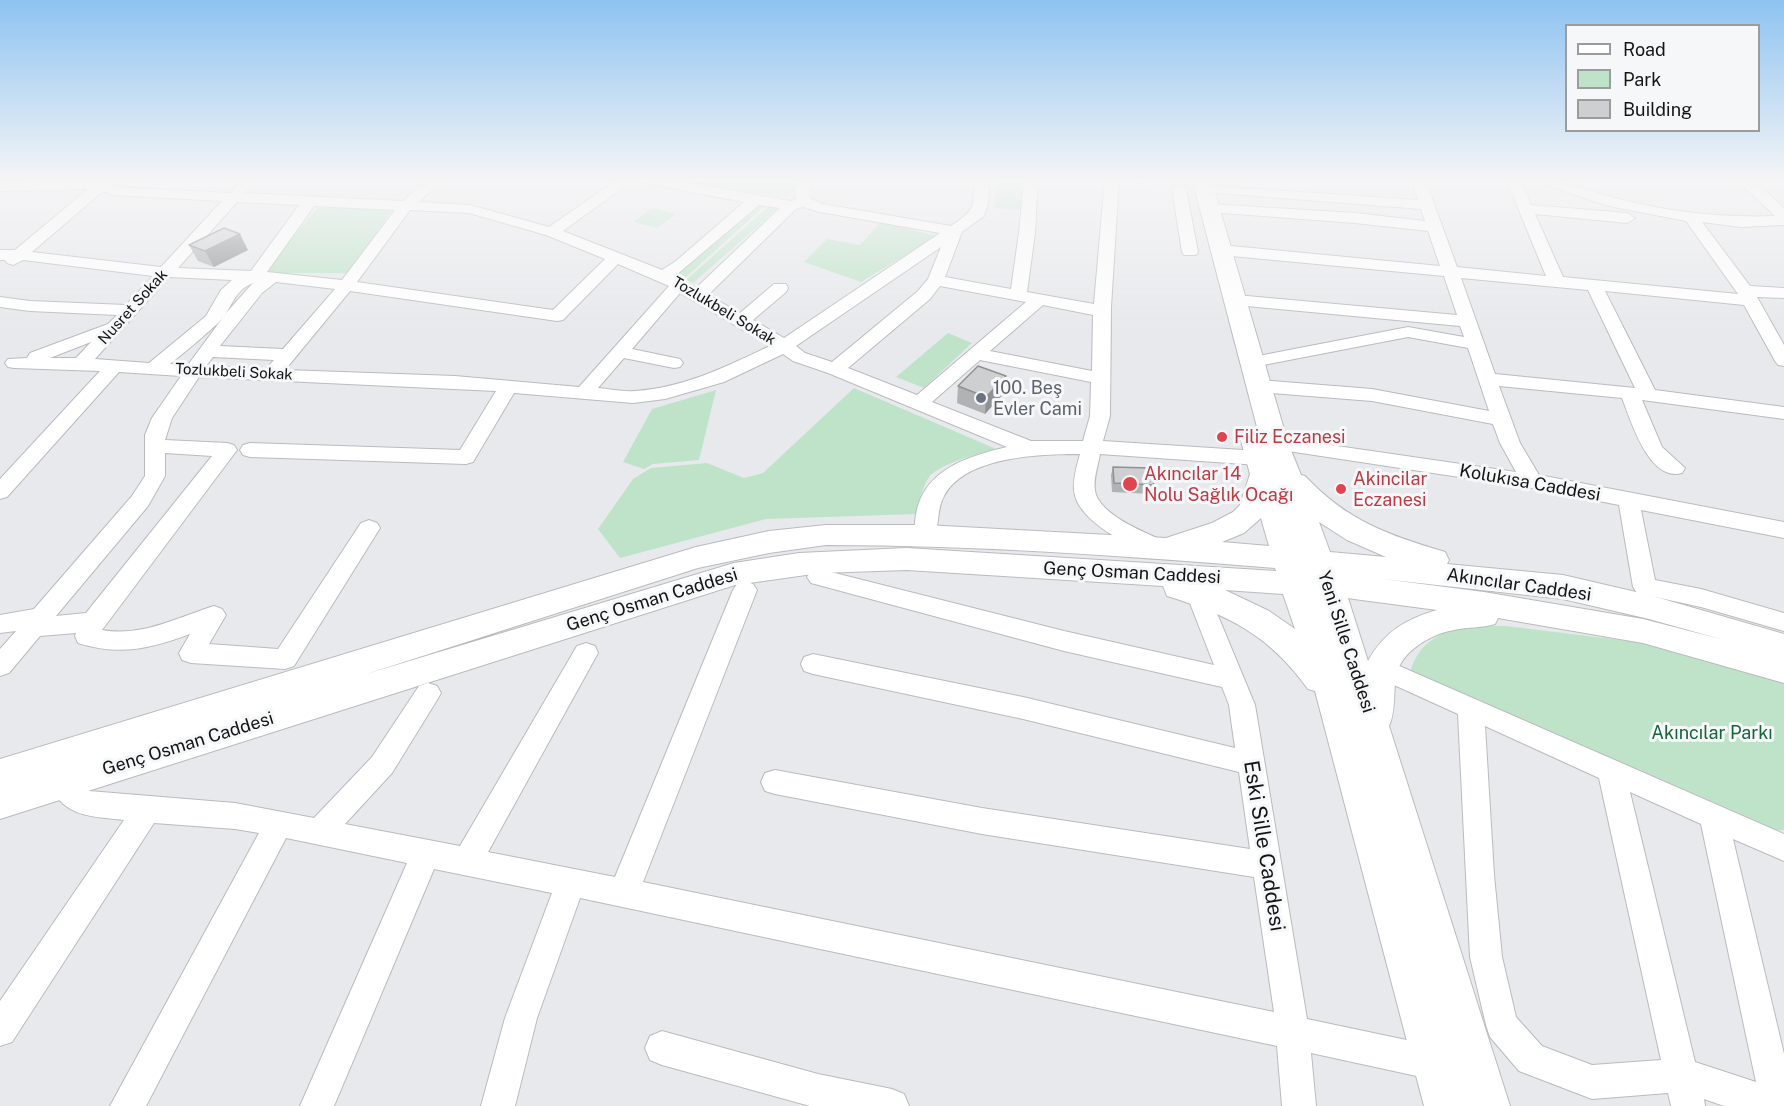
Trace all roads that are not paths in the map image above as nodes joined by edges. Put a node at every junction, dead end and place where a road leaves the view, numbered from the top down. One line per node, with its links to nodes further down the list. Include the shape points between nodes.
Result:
1 (48, 231): 22 (street)
2 (203, 231): 25 (street, Nusret Sokak)
3 (291, 231): 27 (street)
4 (387, 231): 31 (street)
5 (546, 231): 18 (street, Tozlukbeli Sokak)
6 (720, 231): 28 (street, via 682,264)
7 (768, 231): 35 (street)
8 (956, 231): 29 (street); 47 (street)
9 (1027, 231): 36 (street)
10 (1108, 231): 42 (street)
11 (1192, 231): 20 (street)
12 (1208, 231): 75 (main road, Yeni Sille Caddesi)
13 (1213, 231): 19 (main road, Yeni Sille Caddesi)
14 (1213, 231): 39 (street)
15 (1435, 231): 26 (street)
16 (1534, 231): 30 (street)
17 (1701, 231): 37 (street)
18 (551, 232): 23 (street, Tozlukbeli Sokak)
19 (1221, 250): 26 (street); 39 (main road, Yeni Sille Caddesi)
20 (1190, 252)
21 (0, 255): 22 (street)
22 (20, 255): 24 (street); 25 (street)
23 (616, 257): 28 (street, Tozlukbeli Sokak); 31 (street, via 557,316)
24 (0, 269)
25 (164, 272): 27 (street); 41 (street, Nusret Sokak)
26 (1449, 272): 30 (street); 44 (street)
27 (263, 277): 31 (street); 48 (street); 58 (street, via 238,283 213,319)
28 (672, 280): 35 (street, Tozlukbeli Sokak); 49 (street)
29 (936, 280): 36 (street); 59 (street, via 924,295)
30 (1556, 281): 32 (street)
31 (346, 284): 51 (street)
32 (1594, 285): 37 (street); 67 (street)
33 (780, 288): 43 (street)
34 (1784, 293): 37 (street)
35 (698, 295): 43 (street, Tozlukbeli Sokak)
36 (1018, 295): 38 (street)
37 (1748, 296): 53 (street)
38 (1039, 300): 42 (street); 50 (street)
39 (1240, 300): 44 (street); 52 (main road, Yeni Sille Caddesi)
40 (0, 302): 41 (street)
41 (130, 310): 45 (street, Nusret Sokak)
42 (1102, 311): 62 (street)
43 (743, 320): 47 (street, Tozlukbeli Sokak)
44 (1467, 321): 46 (street)
45 (115, 326): 55 (street, Nusret Sokak); 56 (street)
46 (1476, 345): 52 (street, via 1408,332); 63 (street)
47 (784, 346): 59 (street, via 799,357); 66 (street, Tozlukbeli Sokak, via 717,378 665,393 633,397)
48 (207, 351): 51 (street); 60 (street)
49 (621, 352): 54 (street); 66 (street)
50 (976, 354): 62 (street); 68 (street)
51 (288, 355): 61 (street)
52 (1255, 358): 65 (main road, Yeni Sille Caddesi)
53 (1784, 361)
54 (674, 363)
55 (81, 364): 56 (street, Tozlukbeli Sokak); 57 (street, Tozlukbeli Sokak)
56 (7, 365)
57 (115, 365): 58 (street, Tozlukbeli Sokak); 78 (street)
58 (155, 367): 60 (street, Tozlukbeli Sokak)
59 (836, 369): 68 (street)
60 (194, 370): 61 (street, Tozlukbeli Sokak); 71 (street, via 162,418)
61 (271, 375): 64 (street, Tozlukbeli Sokak)
62 (1101, 378): 72 (street, via 1100,416)
63 (1488, 379): 67 (street); 70 (street)
64 (509, 386): 66 (street, Tozlukbeli Sokak); 74 (street, via 466,457)
65 (1259, 386): 70 (street, via 1372,395); 75 (main road, Yeni Sille Caddesi)
66 (583, 394)
67 (1638, 394): 69 (street); 76 (street, via 1653,450)
68 (918, 404): 73 (street)
69 (1784, 413)
70 (1502, 419): 77 (street, via 1510,443)
71 (155, 446): 90 (street, via 155,476 140,501); 91 (street, via 226,450)
72 (1091, 447): 73 (street, Kolukısa Caddesi); 75 (street, Kolukısa Caddesi); 83 (street, via 1084,492 1091,509)
73 (1029, 448): 82 (street, via 979,460 945,480 930,499)
74 (250, 450)
75 (1270, 461): 77 (street, Kolukısa Caddesi); 83 (main road, via 1256,504 1238,523 1202,538); 84 (main road, Yeni Sille Caddesi); 89 (main road, via 1324,512 1371,541 1418,557 1527,577)
76 (1675, 468)
77 (1532, 481): 79 (street, Kolukısa Caddesi)
78 (0, 492)
79 (1629, 501): 81 (street, Kolukısa Caddesi); 92 (street, via 1645,586)
80 (369, 528): 91 (street, via 285,659 191,653 214,615 147,640 104,642 87,636)
81 (1784, 530)
82 (925, 535): 83 (main road, Genç Osman Caddesi); 109 (main road, Genç Osman Caddesi, via 826,535 769,542 696,558)
83 (1158, 548): 84 (main road, Genç Osman Caddesi)
84 (1308, 572): 85 (main road, Genç Osman Caddesi); 89 (main road, Akıncılar Caddesi); 102 (main road, Yeni Sille Caddesi); 104 (main road, Yeni Sille Caddesi)
85 (1113, 573): 88 (main road); 108 (main road, Genç Osman Caddesi, via 908,559 849,559 734,574)
86 (819, 577): 100 (street, via 1065,641)
87 (745, 590): 119 (street)
88 (1198, 593): 100 (street, Eski Sille Caddesi); 102 (main road, via 1262,621 1312,666)
89 (1556, 601): 94 (main road, Akıncılar Caddesi, via 1649,606); 98 (main road, via 1434,622 1405,636); 99 (main road, Akıncılar Caddesi, via 1642,631)
90 (38, 622): 91 (street); 93 (street); 97 (street)
91 (93, 622)
92 (1784, 622)
93 (0, 624)
94 (1784, 647)
95 (586, 653): 116 (street)
96 (813, 664): 105 (street, via 1023,708)
97 (0, 666)
98 (1381, 668): 103 (street); 104 (main road)
99 (1784, 670)
100 (1231, 679): 105 (street, Eski Sille Caddesi, via 1242,705)
101 (428, 693): 113 (street, via 381,765)
102 (1335, 701): 123 (main road, Yeni Sille Caddesi)
103 (1470, 707): 106 (street); 124 (street, via 1485,945 1502,1025 1531,1059 1592,1082)
104 (1373, 728): 132 (main road, Yeni Sille Caddesi)
105 (1251, 763): 117 (street, Eski Sille Caddesi)
106 (1611, 770): 111 (street); 124 (street)
107 (775, 782): 117 (street, via 982,821)
108 (62, 783): 109 (main road, Genç Osman Caddesi); 110 (street, via 82,803)
109 (4, 799)
110 (147, 810): 112 (street, via 235,816); 120 (street)
111 (1713, 816): 114 (street); 133 (street)
112 (279, 824): 113 (street); 126 (street)
113 (319, 832): 115 (street)
114 (1784, 848)
115 (426, 853): 116 (street); 127 (street)
116 (467, 861): 118 (street)
117 (1267, 865): 121 (street, Eski Sille Caddesi)
118 (571, 882): 119 (street); 128 (street, via 521,1018)
119 (624, 892): 121 (street)
120 (0, 1030)
121 (1293, 1032): 123 (street); 130 (street, Eski Sille Caddesi)
122 (662, 1048): 125 (street)
123 (1436, 1063): 131 (main road, Yeni Sille Caddesi)
124 (1684, 1091): 133 (street)
125 (816, 1098): 129 (street)
126 (127, 1106)
127 (317, 1106)
128 (498, 1106)
129 (892, 1106)
130 (1299, 1106)
131 (1447, 1106)
132 (1487, 1106)
133 (1778, 1106)

